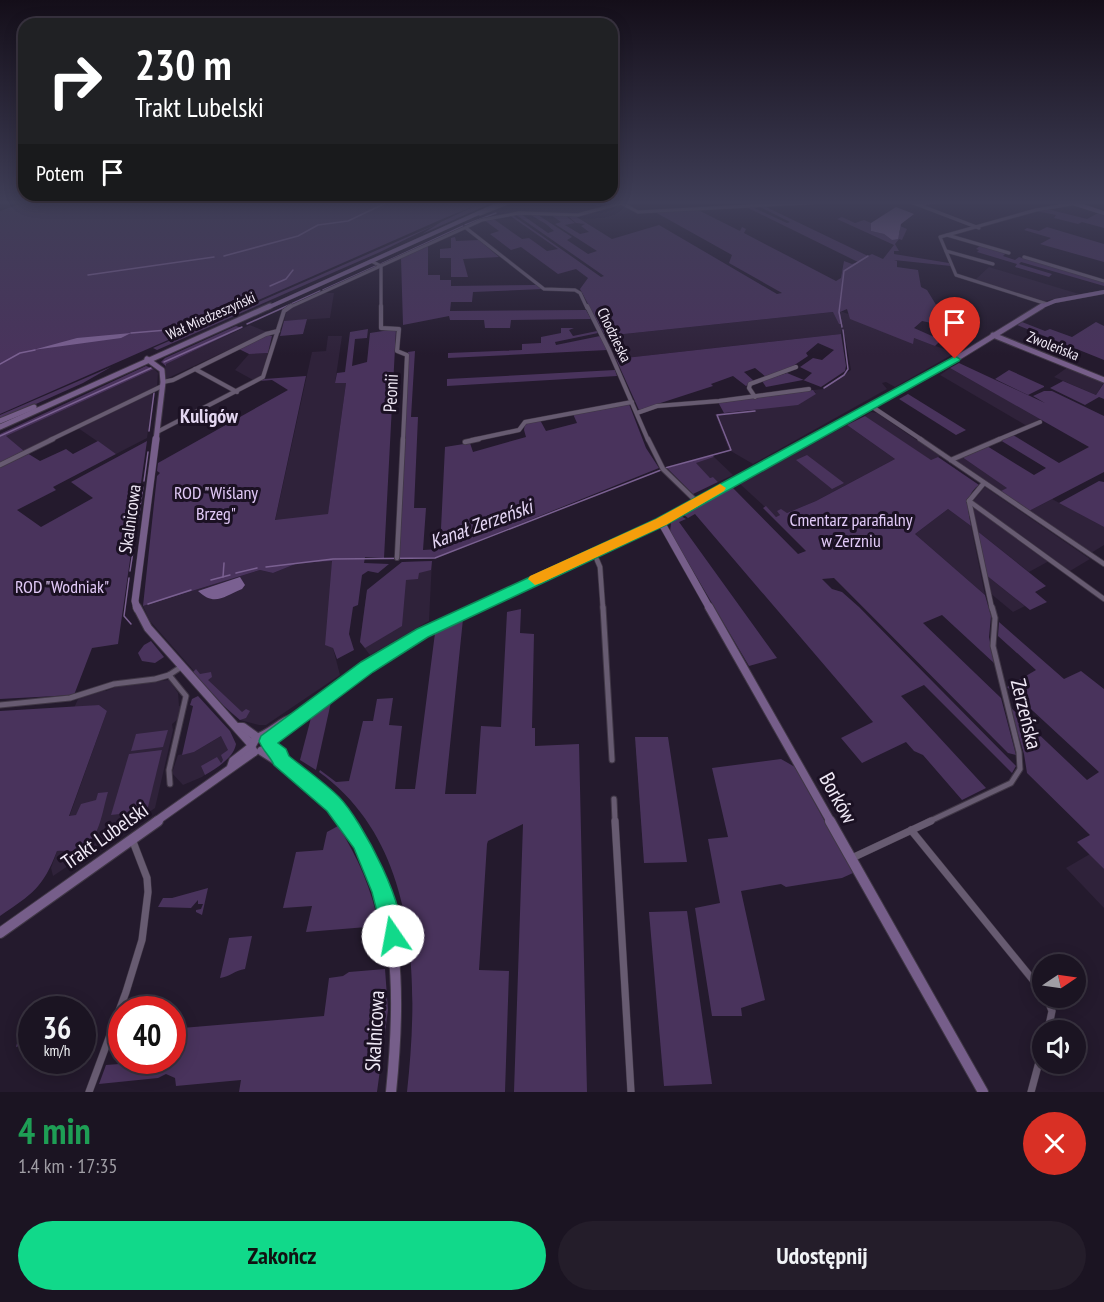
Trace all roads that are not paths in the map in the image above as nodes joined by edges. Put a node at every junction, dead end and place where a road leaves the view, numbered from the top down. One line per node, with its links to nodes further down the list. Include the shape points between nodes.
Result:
1 (385, 253): 16 (street, Wał Miedzeszyński)
2 (389, 253): 8 (street, Wał Miedzeszyński)
3 (410, 253): 10 (street)
4 (498, 253): 24 (street, Chodzieska, via 544,289 575,290 580,294)
5 (947, 253): 13 (street, via 956,275)
6 (953, 253): 9 (street)
7 (1024, 257): 11 (street)
8 (371, 261): 10 (street); 16 (street, Wał Miedzeszyński)
9 (993, 264)
10 (381, 266): 14 (street, via 287,308); 38 (street, Peonii, via 381,328 398,328 397,351 406,355)
11 (1104, 281)
12 (1104, 292): 13 (street, Trakt Lubelski)
13 (1047, 304): 15 (street, Trakt Lubelski)
14 (278, 331): 18 (street); 22 (street, via 265,374)
15 (993, 335): 19 (street, Zwoleńska); 25 (street, Trakt Lubelski)
16 (147, 359): 20 (street, via 162,370); 27 (street, Wał Miedzeszyński); 29 (street, Wał Miedzeszyński)
17 (796, 367): 23 (street, via 750,384)
18 (195, 369): 20 (street); 22 (street)
19 (1104, 380)
20 (162, 384): 30 (street, Skalnicowa); 33 (street)
21 (809, 389): 23 (street)
22 (237, 392): 30 (street)
23 (755, 397): 26 (street, via 657,406)
24 (632, 402): 26 (street, Chodzieska); 31 (street, via 525,422 520,430)
25 (871, 406): 32 (street); 35 (street, Trakt Lubelski)
26 (637, 413): 35 (street, Chodzieska, via 658,463)
27 (0, 422)
28 (1040, 422): 32 (street)
29 (0, 427)
30 (157, 432): 42 (street, Skalnicowa, via 135,601 139,615)
31 (465, 442)
32 (951, 460): 34 (street)
33 (0, 465)
34 (984, 483): 36 (street); 40 (street)
35 (696, 501): 37 (street, Trakt Lubelski)
36 (969, 501): 41 (street); 49 (street, Zerzeńska, via 995,618 993,646 1021,765 1011,783)
37 (661, 522): 45 (street, Trakt Lubelski, via 433,627 367,667); 51 (street, Borków)
38 (397, 558)
39 (597, 560): 46 (street)
40 (1104, 564)
41 (1104, 599)
42 (181, 667): 43 (street); 45 (street, Skalnicowa, via 238,727 238,732)
43 (170, 675): 44 (street, via 114,684 70,698); 47 (street, via 186,696 169,770)
44 (0, 705)
45 (259, 744): 50 (street, Trakt Lubelski); 56 (street, Skalnicowa, via 322,793 342,815 363,845 382,891 393,936 398,988)
46 (612, 760)
47 (170, 784)
48 (614, 799): 57 (street)
49 (911, 830): 51 (street, Zerzeńska); 53 (street)
50 (132, 839): 52 (street, Trakt Lubelski); 55 (street, via 147,878 142,940)
51 (851, 858): 58 (street, Borków)
52 (0, 933)
53 (1032, 979)
54 (1036, 1074): 59 (street)
55 (89, 1092)
56 (391, 1092)
57 (631, 1092)
58 (983, 1092)
59 (1031, 1092)

